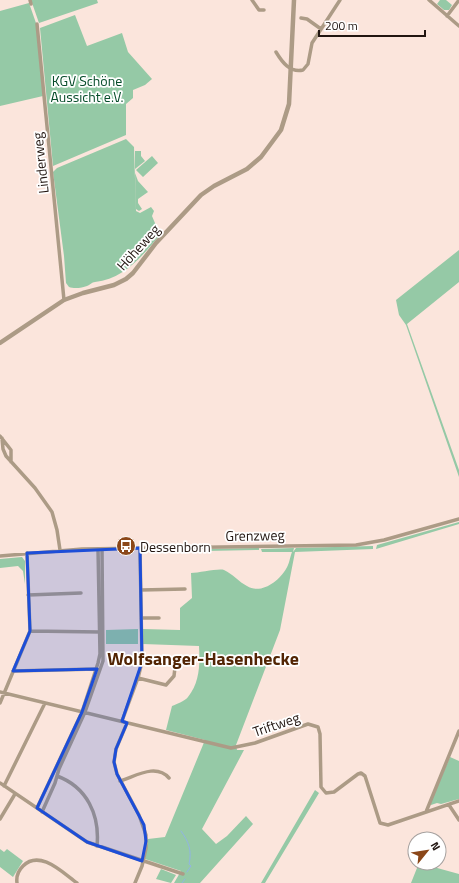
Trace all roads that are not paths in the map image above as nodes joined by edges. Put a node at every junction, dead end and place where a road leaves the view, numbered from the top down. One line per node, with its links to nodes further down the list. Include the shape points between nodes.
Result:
1 (252, 0): 6 (street, via 259,10)
2 (294, 0): 13 (street, Höheweg)
3 (340, 0): 11 (street)
4 (429, 0): 7 (street)
5 (459, 0): 7 (street)
6 (264, 10)
7 (447, 16): 10 (street)
8 (301, 18): 11 (street, via 307,19)
9 (37, 24): 14 (street, Linderweg)
10 (459, 26)
11 (321, 29): 13 (street, via 312,43 306,67 299,71)
12 (276, 52): 13 (street, via 285,65)
13 (292, 69): 14 (street, Höheweg, via 289,104 281,130 261,157 201,195 156,243 133,273 114,285)
14 (64, 300): 15 (street, Höheweg)
15 (0, 343)
16 (1, 437): 17 (street, via 4,453); 17 (street, via 11,450)
17 (11, 462): 21 (street, via 35,488 52,512)
18 (459, 519): 19 (street, Grenzweg, via 384,540 356,545)
19 (140, 548): 20 (street, Grenzweg); 25 (street)
20 (100, 549): 21 (street, Grenzweg); 31 (street); 40 (street, via 103,661)
21 (60, 550): 22 (street, Grenzweg)
22 (27, 553): 23 (street, Grenzweg); 27 (street)
23 (0, 556)
24 (185, 589): 25 (street)
25 (141, 590): 28 (street)
26 (80, 594): 27 (street)
27 (28, 595): 30 (street)
28 (141, 618): 29 (street); 35 (street, via 142,662)
29 (159, 618)
30 (30, 631): 31 (street); 34 (street)
31 (100, 632): 33 (street)
32 (176, 659): 35 (street, via 174,676 166,685)
33 (97, 668): 34 (street); 40 (street)
34 (13, 671): 37 (street)
35 (138, 678): 41 (street)
36 (0, 692): 37 (street, Triftweg)
37 (4, 693): 38 (street); 39 (street, Triftweg)
38 (0, 703)
39 (45, 703): 40 (street, Triftweg); 48 (street)
40 (83, 712): 41 (street, Triftweg); 44 (street); 52 (street)
41 (122, 721): 42 (street, Triftweg)
42 (128, 723): 46 (street, via 115,756 115,767); 54 (street, Triftweg, via 231,748 255,744 308,724 315,725 320,734 321,786 326,793 334,792 361,773 365,776 380,823 388,825)
43 (459, 731): 54 (street)
44 (57, 776): 53 (street); 57 (street, via 72,783 88,799 97,823)
45 (169, 778): 46 (street, via 162,771 155,770)
46 (120, 781): 58 (street, via 144,825 146,841)
47 (0, 783): 48 (street)
48 (4, 786): 49 (street)
49 (15, 794): 52 (street); 55 (street)
50 (459, 801): 51 (street, Triftweg)
51 (449, 805): 54 (street, Triftweg); 56 (street)
52 (37, 808): 53 (street)
53 (42, 812): 57 (street)
54 (426, 812)
55 (0, 819)
56 (459, 820)
57 (97, 846): 58 (street)
58 (142, 861): 59 (street); 62 (street)
59 (183, 874)
60 (17, 883): 61 (street, via 20,869 26,863 36,860 46,862)
61 (77, 883)
62 (136, 883)

